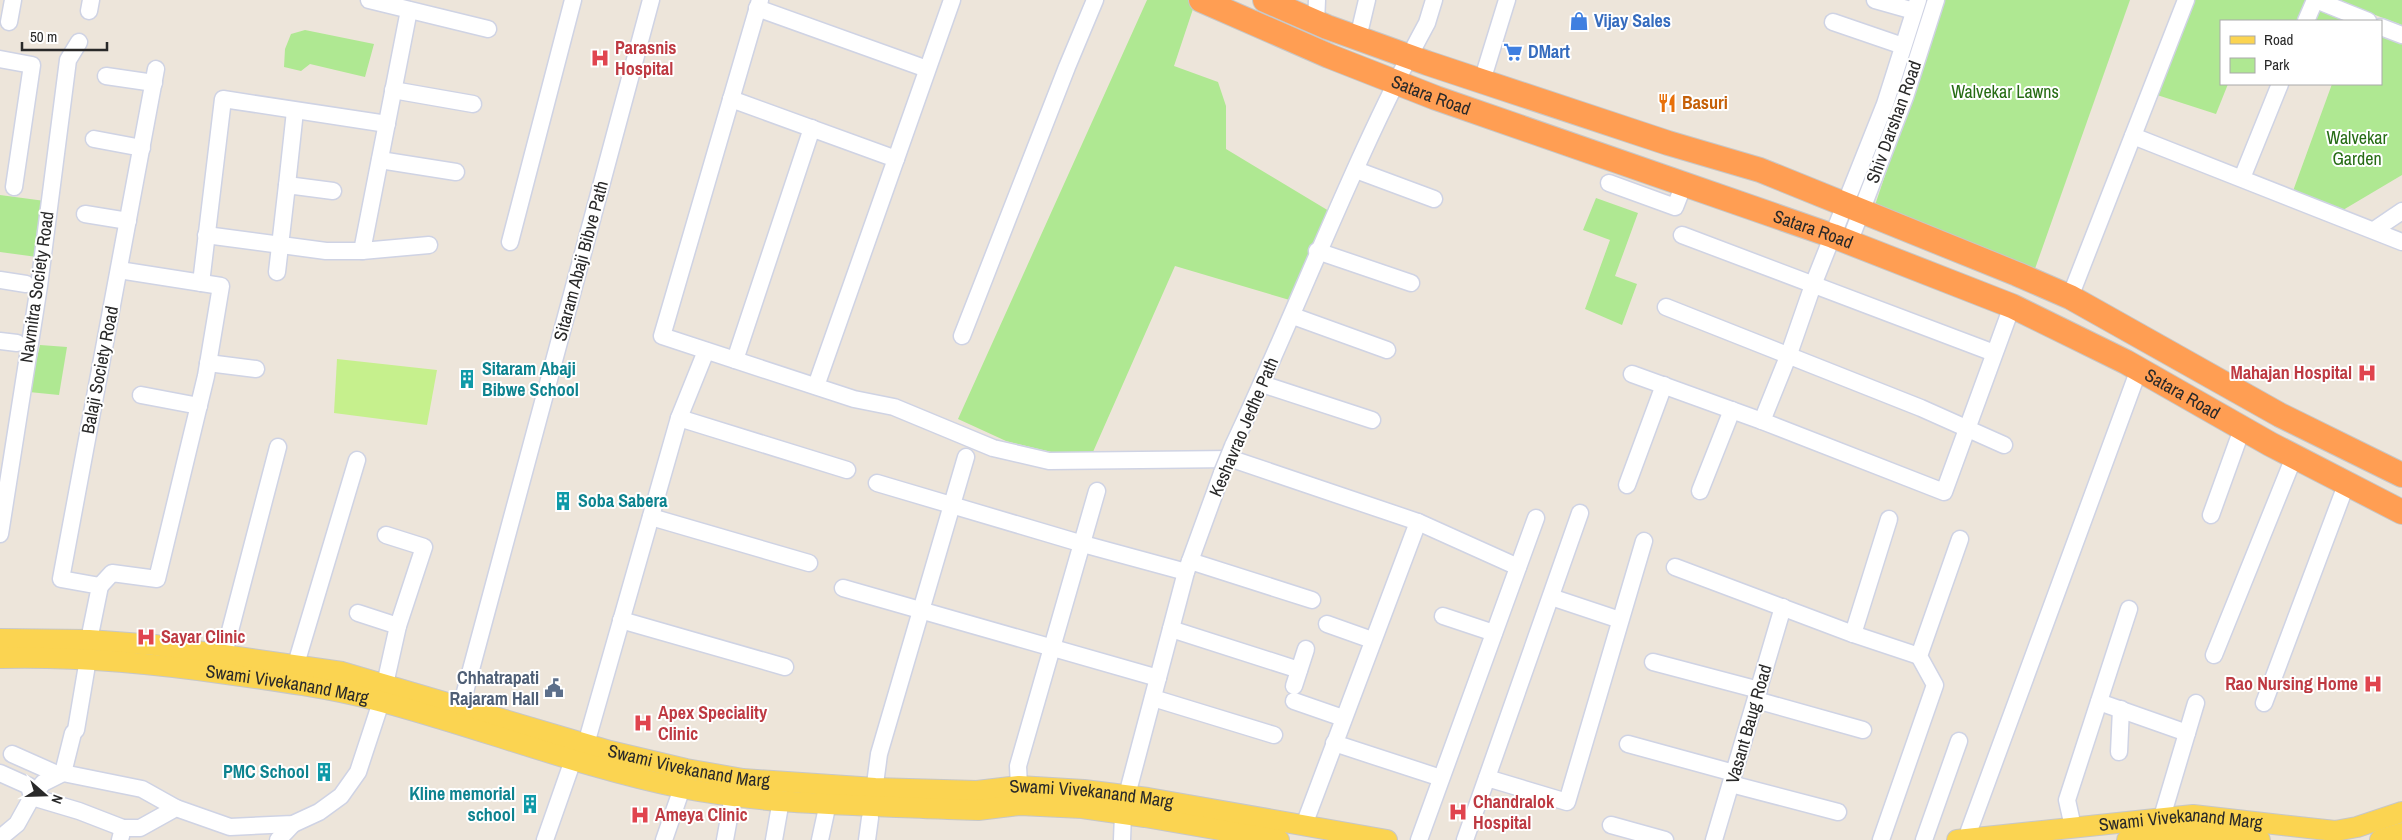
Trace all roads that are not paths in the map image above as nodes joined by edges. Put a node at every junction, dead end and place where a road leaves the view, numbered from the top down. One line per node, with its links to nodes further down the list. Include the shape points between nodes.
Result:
1 (13, 0): 22 (street)
2 (369, 0): 18 (street)
3 (573, 0): 65 (street)
4 (650, 0): 172 (street, Sitaram Abaji Bibve Path)
5 (952, 0): 32 (street)
6 (1095, 0): 82 (street)
7 (1201, 0): 35 (highway, Satara Road)
8 (1265, 0): 19 (highway, Satara Road)
9 (1368, 0): 27 (street)
10 (1434, 0): 30 (street, Keshavrao Jedhe Path, via 1427,23)
11 (1507, 0): 34 (street)
12 (1875, 0): 17 (street)
13 (1936, 0): 57 (street, Shiv Darshan Road, via 1905,97)
14 (2186, 0): 43 (street)
15 (2316, 0): 20 (street); 21 (street)
16 (758, 4): 32 (street); 38 (street)
17 (1916, 5): 29 (street, Shiv Darshan Road)
18 (409, 10): 25 (street); 37 (street)
19 (1317, 11): 27 (highway, Satara Road)
20 (2306, 20)
21 (2366, 20)
22 (9, 22)
23 (1832, 22): 29 (street)
24 (2382, 27): 26 (street)
25 (488, 29)
26 (2402, 35)
27 (1358, 38): 30 (highway, Satara Road)
28 (79, 42): 118 (street, Navmitra Society Road, via 68,60 39,286)
29 (1903, 46): 57 (street, Shiv Darshan Road)
30 (1410, 56): 34 (highway, Satara Road); 35 (street, Keshavrao Jedhe Path)
31 (0, 59): 54 (street, via 32,65)
32 (927, 69): 46 (street)
33 (106, 76): 45 (street, Balaji Society Road, via 155,76)
34 (1482, 81): 57 (highway, Satara Road, via 1668,144 1760,170)
35 (1397, 83): 48 (street, Keshavrao Jedhe Path); 52 (highway, Satara Road)
36 (2280, 85): 50 (street)
37 (394, 90): 39 (street); 41 (street)
38 (731, 99): 42 (street); 85 (street, via 662,336)
39 (473, 104)
40 (295, 111): 41 (street); 53 (street); 62 (street, via 223,99)
41 (387, 124): 47 (street)
42 (812, 128): 46 (street); 89 (street)
43 (2132, 136): 50 (street); 78 (street)
44 (94, 139): 45 (street)
45 (142, 148): 60 (street, Balaji Society Road)
46 (896, 159): 96 (street)
47 (380, 160): 49 (street); 69 (street)
48 (1356, 170): 56 (street); 70 (street, Keshavrao Jedhe Path)
49 (456, 172)
50 (2242, 178): 61 (street)
51 (1608, 183): 52 (street, via 1675,207)
52 (1684, 184): 64 (highway, Satara Road)
53 (287, 185): 55 (street); 67 (street)
54 (14, 187)
55 (332, 191)
56 (1434, 199)
57 (1854, 207): 64 (street, Shiv Darshan Road); 78 (highway, Satara Road)
58 (2402, 211): 61 (street)
59 (85, 214): 60 (street)
60 (128, 221): 71 (street, Balaji Society Road)
61 (2374, 230): 66 (street)
62 (206, 235): 67 (street); 74 (street)
63 (1682, 235): 77 (street)
64 (1841, 240): 77 (street, Shiv Darshan Road); 79 (highway, Satara Road)
65 (510, 242)
66 (2402, 242)
67 (280, 244): 69 (street, via 326,251); 72 (street)
68 (429, 245): 69 (street)
69 (362, 251)
70 (1317, 252): 75 (street); 81 (street, Keshavrao Jedhe Path)
71 (119, 270): 74 (street); 135 (street, Balaji Society Road, via 61,579)
72 (277, 272)
73 (0, 280): 76 (street)
74 (201, 283): 90 (street, via 221,286)
75 (1411, 283)
76 (26, 284)
77 (1813, 285): 87 (street); 88 (street, Shiv Darshan Road)
78 (2070, 297): 111 (highway, Satara Road, via 2280,415)
79 (2012, 306): 87 (street); 91 (highway, Satara Road)
80 (1666, 308): 88 (street)
81 (1293, 316): 86 (street); 94 (street, Keshavrao Jedhe Path)
82 (962, 336)
83 (0, 341): 84 (street)
84 (18, 343)
85 (706, 350): 89 (street); 100 (street)
86 (1387, 350)
87 (1994, 353): 103 (street)
88 (1789, 354): 102 (street, Shiv Darshan Road); 103 (street)
89 (735, 360): 96 (street)
90 (208, 363): 92 (street); 98 (street)
91 (2138, 369): 104 (highway, Satara Road); 225 (street)
92 (256, 370)
93 (1632, 374): 95 (street)
94 (1262, 384): 101 (street); 132 (street, Keshavrao Jedhe Path, bridge, via 1222,473)
95 (1664, 385): 99 (street); 114 (street)
96 (816, 386): 125 (street, via 854,399 894,407 993,448 1049,461 1232,459)
97 (141, 395): 98 (street)
98 (199, 406): 135 (street, via 157,580 112,573)
99 (1732, 410): 102 (street); 116 (street)
100 (679, 418): 110 (street); 122 (street)
101 (1372, 420)
102 (1762, 421): 103 (street, via 1944,492)
103 (1966, 428): 105 (street)
104 (2242, 429): 108 (highway, Satara Road); 121 (street)
105 (2004, 445)
106 (278, 447): 156 (street)
107 (966, 456): 117 (street)
108 (2294, 457): 113 (highway, Satara Road); 157 (street)
109 (357, 460): 161 (street)
110 (847, 470)
111 (2402, 475)
112 (877, 482): 117 (street)
113 (2346, 485): 119 (highway, Satara Road); 169 (street)
114 (1627, 486)
115 (1097, 491): 130 (street)
116 (1700, 491)
117 (951, 505): 130 (street); 141 (street)
118 (2, 508): 126 (street, Navmitra Society Road)
119 (2402, 512)
120 (1580, 513): 137 (street)
121 (2211, 515)
122 (650, 516): 131 (street); 144 (street)
123 (1536, 518): 134 (street)
124 (1889, 519): 150 (street)
125 (1418, 522): 134 (street); 152 (street)
126 (0, 534)
127 (386, 535): 147 (street, via 424,547)
128 (1960, 539): 158 (street)
129 (1644, 541): 145 (street)
130 (1083, 544): 132 (street); 153 (street)
131 (809, 563)
132 (1188, 566): 138 (street); 148 (street, Keshavrao Jedhe Path)
133 (1675, 566): 139 (street)
134 (1518, 567): 149 (street)
135 (100, 586): 154 (street)
136 (844, 588): 141 (street)
137 (1551, 597): 145 (street); 187 (street)
138 (1312, 600)
139 (1783, 608): 150 (street); 166 (street, Vasant Baug Road)
140 (2129, 609): 168 (street)
141 (921, 611): 153 (street); 195 (street, via 879,754)
142 (358, 613): 147 (street)
143 (1443, 616): 149 (street)
144 (621, 620): 162 (street); 179 (street)
145 (1620, 620): 187 (street, via 1567,802)
146 (1326, 624): 152 (street)
147 (398, 626): 165 (street)
148 (1171, 629): 163 (street); 164 (street, Keshavrao Jedhe Path)
149 (1494, 633): 186 (street)
150 (1853, 634): 158 (street)
151 (0, 639): 154 (main road, Swami Vivekanand Marg)
152 (1372, 640): 173 (street)
153 (1053, 647): 164 (street); 189 (street, via 1018,766)
154 (88, 650): 156 (main road, Swami Vivekanand Marg, via 155,645); 159 (main road, Swami Vivekanand Marg); 165 (main road, Swami Vivekanand Marg, via 153,664); 185 (street, via 74,732)
155 (1306, 650): 163 (street)
156 (224, 654): 161 (main road, Swami Vivekanand Marg)
157 (2214, 654)
158 (1919, 656): 223 (street, via 1935,685)
159 (0, 658)
160 (1653, 662): 166 (street)
161 (296, 664): 165 (main road, Swami Vivekanand Marg, via 342,672)
162 (785, 667)
163 (1299, 670): 173 (street, via 1294,694)
164 (1158, 678): 167 (street, Keshavrao Jedhe Path)
165 (383, 693): 172 (main road, Swami Vivekanand Marg); 201 (street, via 358,772 341,796 319,812)
166 (1757, 695): 174 (street); 188 (street, Vasant Baug Road)
167 (1153, 698): 176 (street); 196 (street, Keshavrao Jedhe Path)
168 (2099, 702): 171 (street); 204 (street, via 2068,800)
169 (2264, 703)
170 (2196, 704): 175 (street)
171 (2121, 709): 175 (street); 181 (street)
172 (459, 716): 179 (main road, Swami Vivekanand Marg); 183 (main road, Swami Vivekanand Marg)
173 (1343, 718): 178 (street)
174 (1863, 730)
175 (2187, 733): 200 (street)
176 (1274, 735)
177 (1959, 741): 224 (street)
178 (1334, 743): 186 (street); 203 (street)
179 (586, 744): 195 (main road, Swami Vivekanand Marg, via 686,769)
180 (1628, 744): 188 (street)
181 (2119, 752)
182 (12, 754): 185 (street)
183 (573, 760): 190 (main road, Swami Vivekanand Marg); 210 (street)
184 (0, 773): 191 (street, via 29,786)
185 (60, 773): 191 (street, via 43,782); 197 (street, via 142,789)
186 (1442, 778): 219 (street)
187 (1487, 778): 220 (street)
188 (1733, 778): 198 (street); 222 (street, Vasant Baug Road)
189 (1019, 786): 195 (main road, Swami Vivekanand Marg); 196 (main road, Swami Vivekanand Marg, via 1084,790)
190 (682, 788): 192 (main road, Swami Vivekanand Marg); 211 (street)
191 (32, 796): 206 (street); 207 (street, via 16,824)
192 (733, 796): 193 (main road, Swami Vivekanand Marg); 212 (street)
193 (781, 800): 194 (main road, Swami Vivekanand Marg); 213 (street)
194 (828, 803): 195 (main road, Swami Vivekanand Marg); 214 (street)
195 (872, 804): 196 (main road, Swami Vivekanand Marg, via 978,810 1020,804 1082,808); 215 (street)
196 (1125, 804): 203 (main road, Swami Vivekanand Marg); 216 (street, Keshavrao Jedhe Path); 217 (main road, Swami Vivekanand Marg)
197 (176, 808): 201 (street, via 230,827); 206 (street)
198 (1838, 812)
199 (2402, 812): 200 (main road, Swami Vivekanand Marg, via 2335,831 2227,817)
200 (2162, 817): 204 (main road, Swami Vivekanand Marg)
201 (293, 824): 209 (street)
202 (1610, 825): 221 (street)
203 (1304, 826): 218 (main road, Swami Vivekanand Marg)
204 (2073, 827): 225 (main road, Swami Vivekanand Marg)
205 (2402, 833): 228 (main road)
206 (122, 834)
207 (0, 838)
208 (2153, 839): 226 (main road, Swami Vivekanand Marg); 227 (main road, Swami Vivekanand Marg, via 2192,834)
209 (278, 840)
210 (545, 840)
211 (664, 840)
212 (725, 840)
213 (774, 840)
214 (820, 840)
215 (867, 840)
216 (1122, 840)
217 (1279, 840)
218 (1387, 840)
219 (1419, 840)
220 (1465, 840)
221 (1665, 840)
222 (1714, 840)
223 (1881, 840)
224 (1924, 840)
225 (1962, 840)
226 (2127, 840)
227 (2260, 840)
228 (2380, 840)

